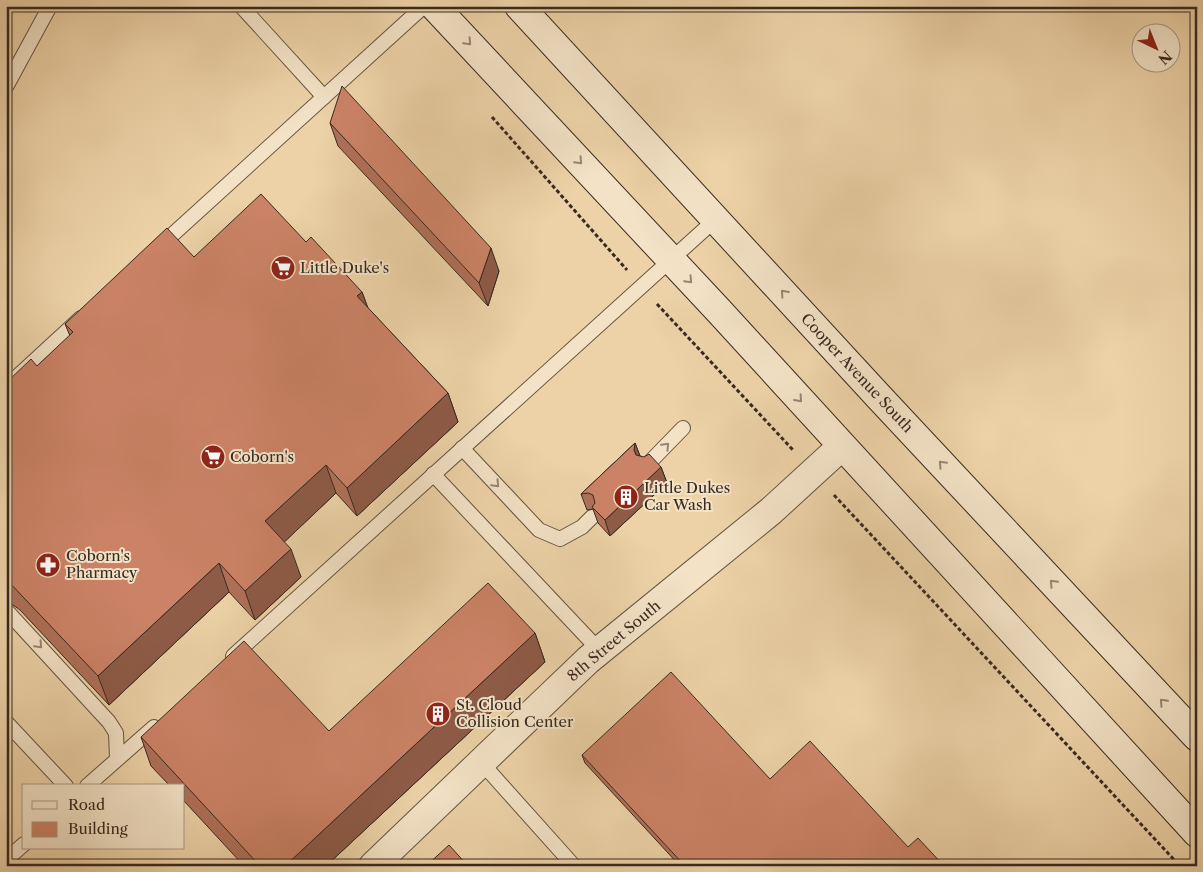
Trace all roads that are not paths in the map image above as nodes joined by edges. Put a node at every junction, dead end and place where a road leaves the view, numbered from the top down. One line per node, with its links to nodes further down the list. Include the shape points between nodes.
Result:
1 (50, 6): 6 (lane)
2 (241, 6): 7 (lane)
3 (424, 6): 7 (lane)
4 (434, 6): 10 (main road, one-way to 10)
5 (520, 6): 8 (main road, Cooper Avenue South)
6 (6, 87)
7 (324, 97): 9 (lane)
8 (716, 219): 10 (lane); 24 (main road, Cooper Avenue South, one-way to 8)
9 (152, 254)
10 (670, 259): 14 (main road, one-way to 14); 15 (lane)
11 (90, 310): 12 (lane)
12 (6, 387)
13 (683, 428): 16 (lane, one-way to 13)
14 (842, 446): 20 (main road, 8th Street South, via 718,556); 29 (main road)
15 (462, 448): 17 (lane); 18 (lane, one-way to 18, via 548,535 560,539)
16 (648, 464)
17 (433, 474): 20 (lane); 21 (lane)
18 (592, 517)
19 (6, 610): 25 (lane, one-way to 25, via 109,722 116,734)
20 (600, 650): 26 (main road, 8th Street South)
21 (219, 668)
22 (167, 715): 25 (lane)
23 (6, 722): 27 (lane)
24 (1197, 737)
25 (116, 758): 28 (lane)
26 (481, 762): 32 (main road, 8th Street South); 33 (lane)
27 (64, 784)
28 (89, 784)
29 (1197, 833)
30 (22, 846): 31 (lane)
31 (6, 860)
32 (373, 866)
33 (574, 866)

